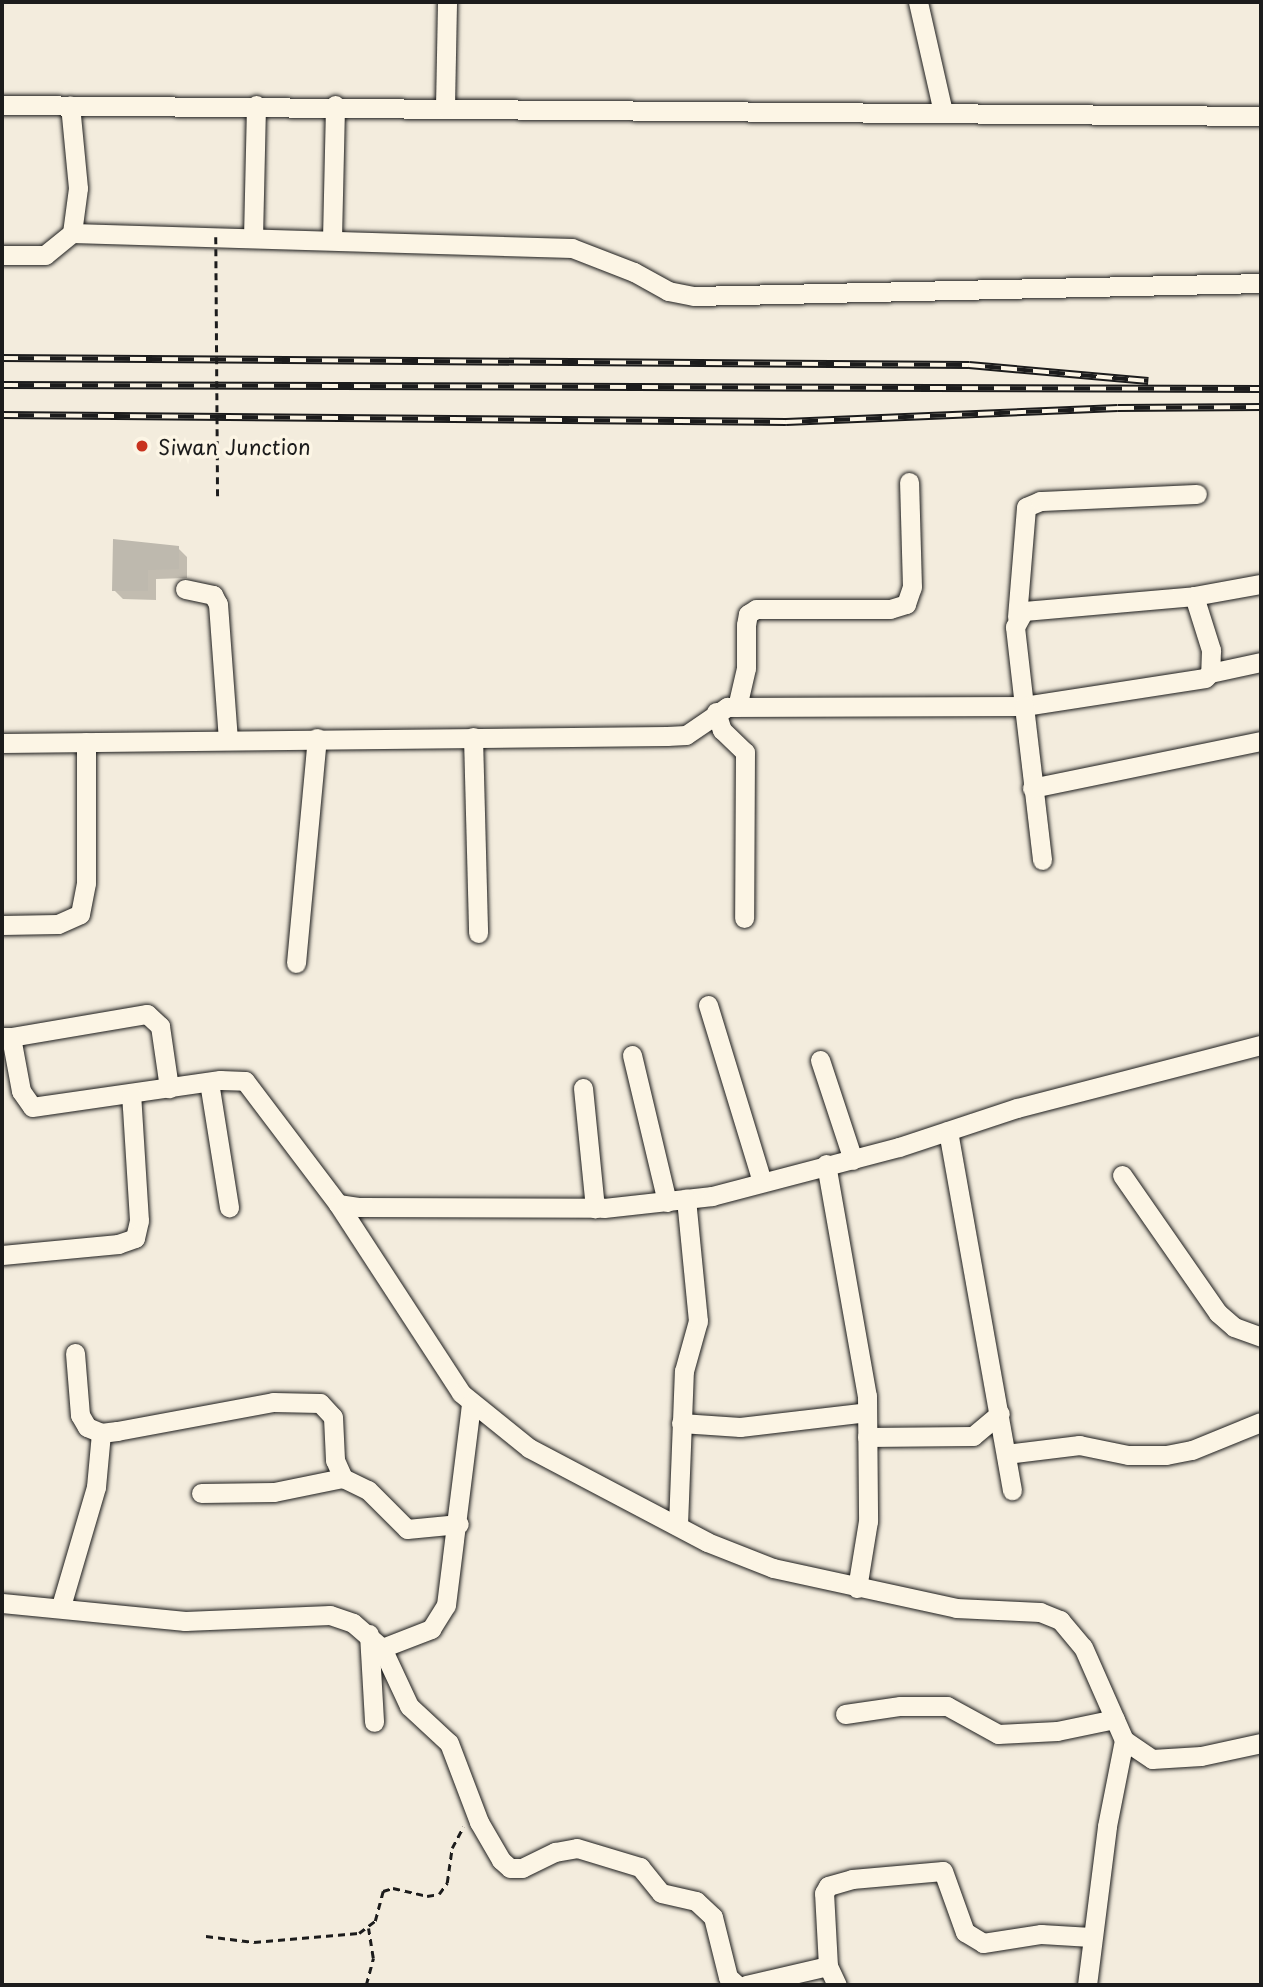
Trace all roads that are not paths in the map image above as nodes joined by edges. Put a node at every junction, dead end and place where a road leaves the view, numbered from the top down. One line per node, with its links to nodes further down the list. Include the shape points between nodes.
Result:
1 (447, 2): 7 (street)
2 (918, 2): 8 (street)
3 (2, 105): 4 (street)
4 (70, 105): 5 (street); 10 (street, via 78,188)
5 (256, 105): 6 (street); 11 (street)
6 (335, 106): 7 (street); 12 (street)
7 (445, 107): 8 (street)
8 (943, 112): 9 (street)
9 (1261, 116)
10 (72, 233): 11 (street); 13 (street, via 45,255)
11 (253, 238): 12 (street)
12 (332, 239): 14 (street, via 572,248 624,267 668,291 694,296)
13 (2, 255)
14 (1261, 283)
15 (909, 482): 24 (street, via 912,587 906,604 890,609 756,609 748,614 746,668)
16 (1196, 494): 20 (street, via 1040,501 1026,507)
17 (1261, 584): 19 (street)
18 (186, 589): 28 (street, via 213,595 218,604)
19 (1194, 596): 20 (street, via 1024,611); 22 (street, via 1211,650)
20 (1017, 617): 23 (street)
21 (1261, 662): 22 (street)
22 (1210, 673): 23 (street, via 1195,681)
23 (1024, 706): 24 (street); 32 (street)
24 (737, 707): 25 (street)
25 (716, 712): 26 (street, via 686,735); 34 (street, via 722,730 745,752)
26 (473, 737): 27 (street); 36 (street)
27 (317, 738): 28 (street); 37 (street)
28 (228, 740): 30 (street)
29 (1261, 741): 32 (street)
30 (86, 742): 31 (street); 35 (street, via 86,883 80,914 58,924)
31 (2, 743)
32 (1032, 788): 33 (street)
33 (1042, 860)
34 (744, 918)
35 (2, 925)
36 (478, 933)
37 (296, 963)
38 (708, 1005): 51 (street)
39 (6, 1037): 44 (street, via 147,1014 160,1026); 46 (street, via 21,1091 32,1107)
40 (1261, 1045): 47 (street, via 1017,1108)
41 (632, 1055): 52 (street)
42 (820, 1060): 48 (street)
43 (209, 1082): 44 (street); 53 (street, via 245,1082 254,1089); 54 (street)
44 (169, 1088): 46 (street)
45 (583, 1088): 55 (street)
46 (131, 1094): 56 (street, via 139,1220 135,1238 118,1244)
47 (948, 1131): 48 (street); 61 (street)
48 (853, 1160): 49 (street)
49 (826, 1164): 51 (street); 60 (street, via 864,1369)
50 (1122, 1175): 57 (street, via 1219,1313 1234,1327)
51 (762, 1182): 52 (street)
52 (677, 1201): 55 (street); 63 (street, via 698,1321 684,1371)
53 (338, 1204): 55 (street); 59 (street, via 424,1341)
54 (229, 1208)
55 (595, 1208)
56 (2, 1255)
57 (1261, 1337)
58 (75, 1353): 64 (street, via 80,1415 87,1427)
59 (471, 1403): 70 (street); 71 (street, via 529,1448)
60 (867, 1412): 63 (street, via 740,1427); 65 (street)
61 (1000, 1413): 65 (street, via 973,1436); 66 (street)
62 (1261, 1422): 66 (street, via 1192,1450 1166,1455 1128,1455 1079,1445)
63 (681, 1423): 71 (street)
64 (101, 1433): 67 (street, via 273,1402 320,1403 333,1417 335,1460); 74 (street, via 96,1487)
65 (867, 1437): 72 (street, via 867,1537)
66 (1006, 1454): 68 (street)
67 (343, 1478): 69 (street, via 274,1492); 70 (street, via 368,1490 393,1520 407,1529)
68 (1012, 1490)
69 (201, 1493)
70 (459, 1524): 75 (street, via 451,1586 440,1619 418,1635)
71 (678, 1525): 72 (street, via 763,1564)
72 (857, 1588): 77 (street, via 956,1608 1040,1612 1060,1620 1083,1647)
73 (2, 1603): 74 (street)
74 (61, 1606): 75 (street, via 213,1622 330,1615)
75 (375, 1641): 78 (street); 83 (street, via 409,1706 443,1736 456,1755 493,1851 510,1868 531,1866 566,1849 592,1850 640,1867 661,1893 696,1901 713,1917 729,1977)
76 (845, 1714): 77 (street, via 900,1706 947,1706 998,1734 1057,1731)
77 (1115, 1719): 79 (street)
78 (374, 1722)
79 (1124, 1740): 80 (street, via 1152,1759 1201,1756); 81 (street)
80 (1261, 1743)
81 (1091, 1937): 82 (street, via 1041,1934 983,1943 965,1932 943,1871 852,1879 828,1886 824,1893); 86 (street)
82 (828, 1966): 84 (street); 85 (street)
83 (737, 1985)
84 (746, 1985)
85 (837, 1985)
86 (1087, 1985)

